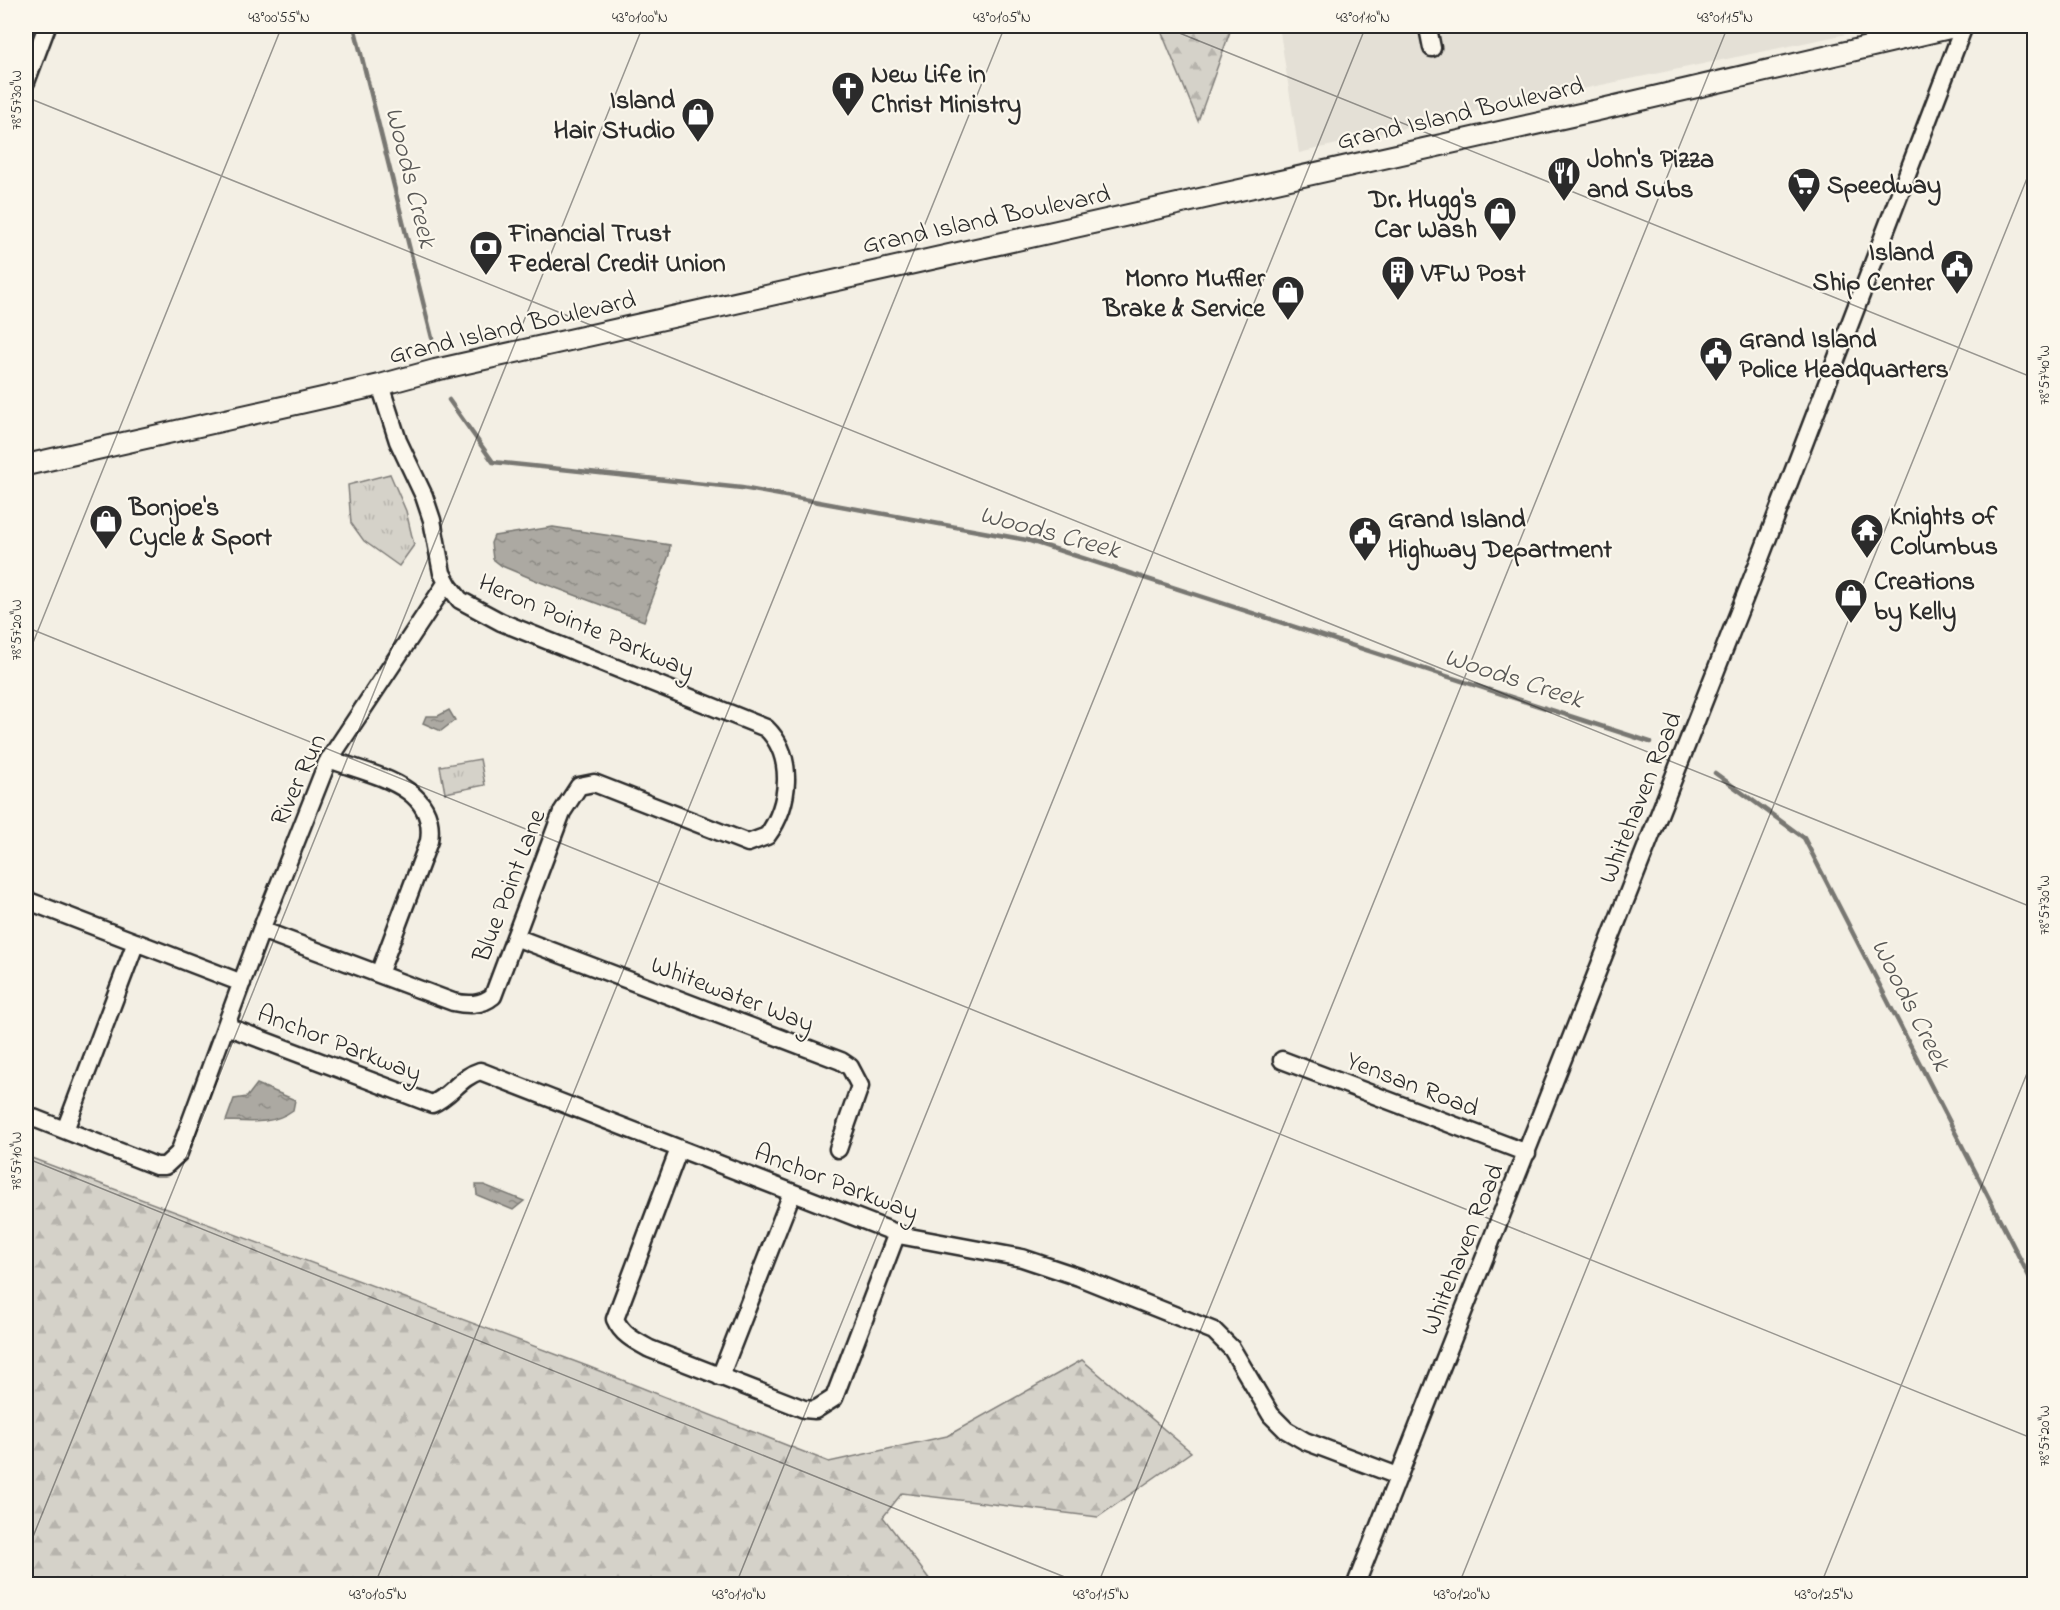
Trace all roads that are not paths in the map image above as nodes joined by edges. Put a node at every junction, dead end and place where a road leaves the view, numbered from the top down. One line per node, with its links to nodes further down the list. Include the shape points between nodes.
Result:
1 (47, 26): 4 (street)
2 (1958, 26): 5 (main road, Grand Island Boulevard)
3 (1964, 26): 22 (street, Whitehaven Road)
4 (26, 82)
5 (380, 385): 6 (main road, Grand Island Boulevard); 7 (street, Heron Pointe Parkway, via 398,441 424,496)
6 (26, 465)
7 (447, 582): 8 (street, River Run); 9 (street, Heron Pointe Parkway, via 460,600 501,622 766,728 781,752 785,772)
8 (329, 759): 11 (street, River Run); 14 (street, via 410,790 430,820 429,841)
9 (783, 804): 12 (street, Blue Point Lane, via 767,836 748,843 594,783 579,786 567,800)
10 (26, 900): 13 (street)
11 (261, 930): 14 (street, Blue Point Lane); 15 (street, River Run)
12 (515, 937): 14 (street, Blue Point Lane, via 493,996 481,1003 453,1002); 21 (street, Whitewater Way, via 841,1061 860,1086)
13 (136, 942): 15 (street); 19 (street)
14 (379, 974)
15 (242, 983): 16 (street, River Run)
16 (226, 1026): 19 (street, River Run, via 179,1153 165,1166); 20 (street, Anchor Parkway, via 432,1104 444,1099 470,1074 480,1071)
17 (1282, 1060): 22 (street, Yensan Road)
18 (26, 1115): 19 (street, River Run)
19 (65, 1131)
20 (679, 1149): 23 (street, Anchor Parkway); 25 (street, via 615,1318 619,1329 630,1338)
21 (838, 1149)
22 (1527, 1153): 26 (street, Whitehaven Road)
23 (792, 1193): 24 (street, Anchor Parkway); 25 (street)
24 (897, 1233): 25 (street, via 834,1398 815,1410 804,1409); 26 (street, Anchor Parkway, via 1022,1258 1214,1330 1232,1350 1271,1415 1286,1430)
25 (720, 1377)
26 (1398, 1476): 27 (street, Whitehaven Road)
27 (1356, 1584)

